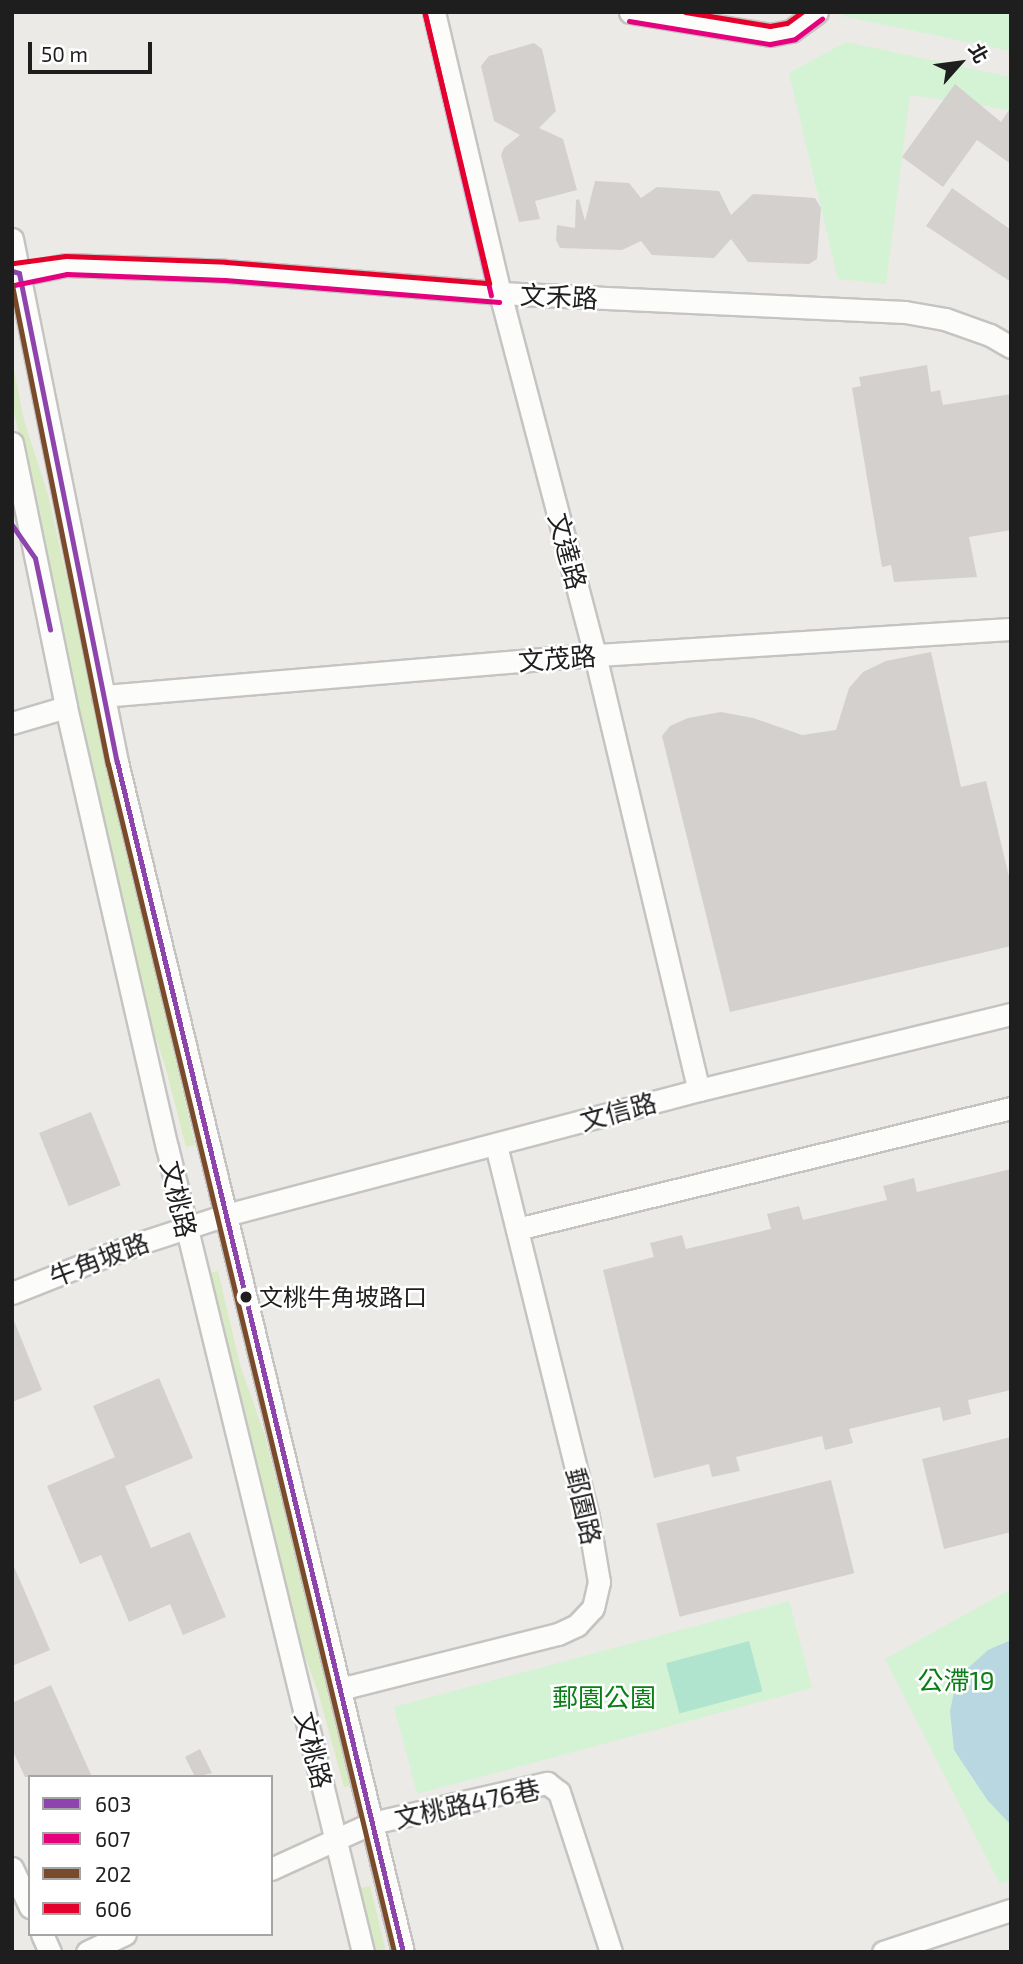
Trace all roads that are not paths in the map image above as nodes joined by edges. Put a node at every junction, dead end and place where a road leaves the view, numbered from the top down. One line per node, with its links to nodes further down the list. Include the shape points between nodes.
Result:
1 (435, 12): 6 (street, 文達路)
2 (630, 12): 3 (street, via 770,35 791,31)
3 (817, 12)
4 (12, 239): 5 (street, 文桃路)
5 (14, 273): 6 (street, 文禾路, via 66,265 226,271); 13 (street, 文桃路)
6 (500, 293): 7 (street, 文禾路, via 905,312 945,318); 12 (street, 文達路)
7 (1011, 347)
8 (12, 443): 10 (street, 文桃路)
9 (12, 525): 10 (street)
10 (35, 558): 14 (street, 文桃路)
11 (1011, 629): 12 (street, 文茂路)
12 (595, 656): 13 (street, 文茂路); 17 (street, 文達路)
13 (103, 696): 20 (street, 文桃路)
14 (66, 707): 15 (street); 21 (street, 文桃路)
15 (12, 723)
16 (1011, 1014): 17 (street, 文信路)
17 (699, 1090): 19 (street, 文信路)
18 (1011, 1108): 22 (street)
19 (496, 1144): 20 (street, 文信路); 22 (street, 郵園路)
20 (226, 1215): 21 (street, 牛角坡路); 24 (street, 文桃路)
21 (185, 1226): 23 (street, 牛角坡路); 26 (street, 文桃路)
22 (517, 1229): 24 (street, 郵園路, via 588,1517 599,1582 593,1608 577,1625 558,1634)
23 (12, 1293)
24 (340, 1689): 25 (street, 文桃路)
25 (372, 1823): 26 (street, 文桃路476巷); 36 (street, 文桃路); 37 (street, 文桃路476巷, via 547,1783 559,1792)
26 (336, 1840): 28 (street, 文桃路476巷); 35 (street, 文桃路)
27 (12, 1868): 29 (street)
28 (273, 1868)
29 (28, 1903)
30 (1011, 1910): 38 (street)
31 (43, 1936): 33 (street)
32 (121, 1936): 34 (street)
33 (50, 1952)
34 (87, 1952)
35 (363, 1952)
36 (403, 1952)
37 (611, 1952)
38 (883, 1952)

